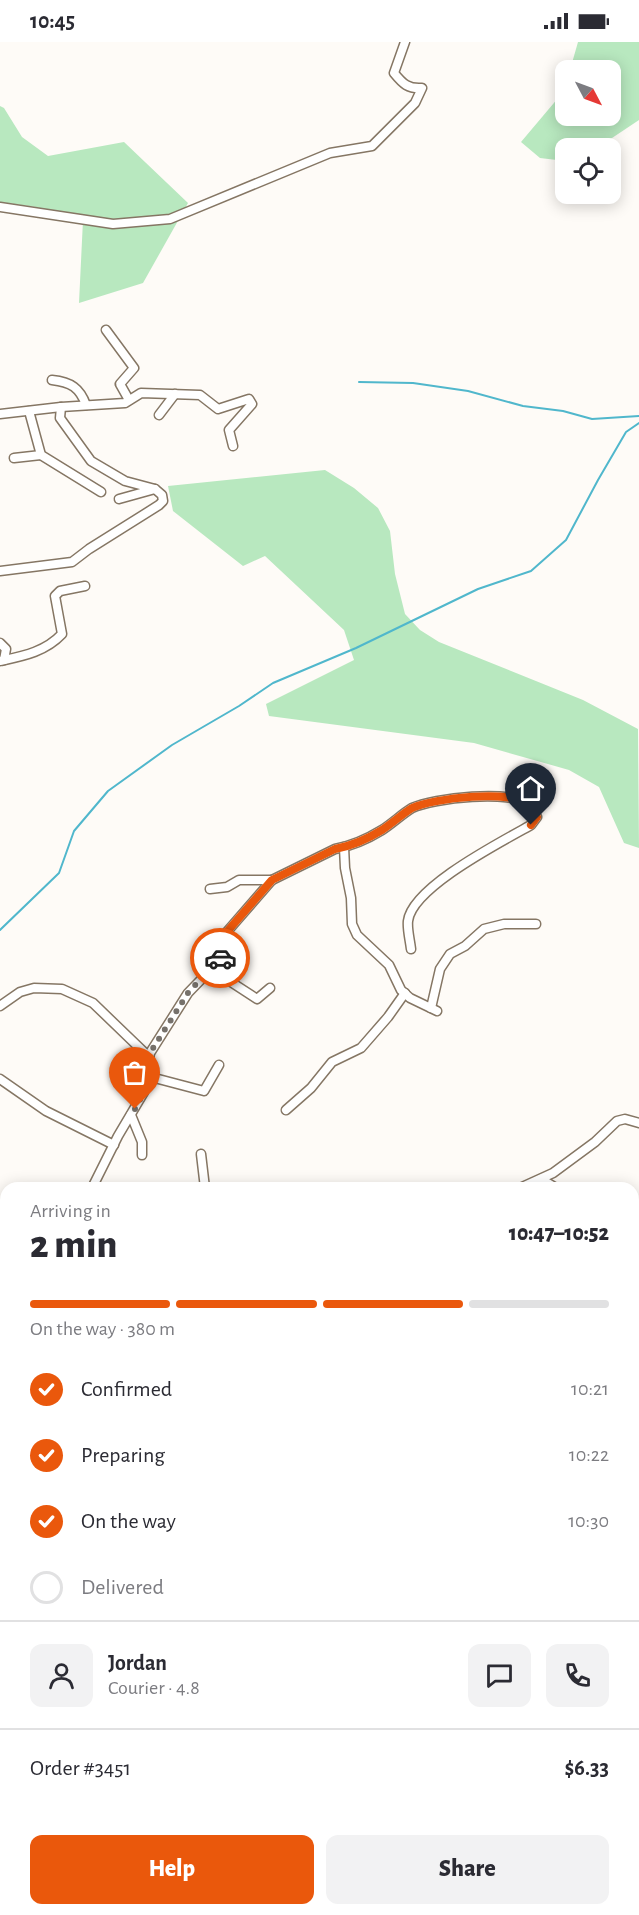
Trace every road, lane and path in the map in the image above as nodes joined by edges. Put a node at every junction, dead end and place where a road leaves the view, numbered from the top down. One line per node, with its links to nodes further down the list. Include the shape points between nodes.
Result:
1 (405, 42): 2 (street, via 394,73 412,89 422,88 414,103 372,146 330,153 170,219 113,224)
2 (0, 207)
3 (106, 330): 6 (street, via 134,368 120,384)
4 (52, 380): 7 (street, via 76,387)
5 (175, 394): 6 (street, via 141,393); 11 (street); 12 (street, via 200,394 218,408 249,399 252,404 229,430)
6 (129, 400): 7 (street)
7 (86, 405): 8 (street)
8 (62, 407): 9 (street); 15 (street, via 60,417 91,461 125,481)
9 (29, 411): 10 (street); 13 (street)
10 (0, 414)
11 (159, 415)
12 (233, 446)
13 (41, 455): 14 (street); 16 (street)
14 (14, 458)
15 (155, 489): 17 (street); 18 (street, via 162,495 159,505 72,562)
16 (101, 492)
17 (119, 499)
18 (0, 572)
19 (85, 586): 21 (street, via 60,591 55,596 62,634 52,644)
20 (0, 643): 21 (street, via 6,649)
21 (2, 661)
22 (344, 847): 23 (street); 26 (street, via 381,831 413,808 447,798 489,796 530,805 537,817 531,825 462,864 416,903 408,921); 29 (street, via 352,924 357,935 388,965)
23 (272, 880): 24 (street, via 239,880); 27 (street, via 225,934 224,951)
24 (210, 889)
25 (536, 924): 29 (street, via 504,924 484,929 450,954 440,969 434,1009)
26 (411, 949)
27 (211, 969): 28 (street, via 257,999); 31 (street, via 188,993)
28 (270, 988)
29 (405, 993): 35 (street, via 361,1048 332,1062)
30 (0, 1006): 31 (street, via 20,992 34,988 62,989 93,1003)
31 (149, 1058): 33 (street)
32 (219, 1065): 33 (street, via 204,1091)
33 (147, 1076): 36 (street, via 144,1092)
34 (0, 1079): 38 (street, via 46,1111)
35 (286, 1110)
36 (131, 1115): 38 (street); 40 (street, via 142,1142)
37 (639, 1123): 41 (street, via 617,1121 595,1142)
38 (114, 1145): 42 (street)
39 (201, 1154): 43 (street)
40 (142, 1155)
41 (541, 1179): 44 (street); 45 (street)
42 (95, 1182)
43 (204, 1182)
44 (534, 1182)
45 (546, 1182)

